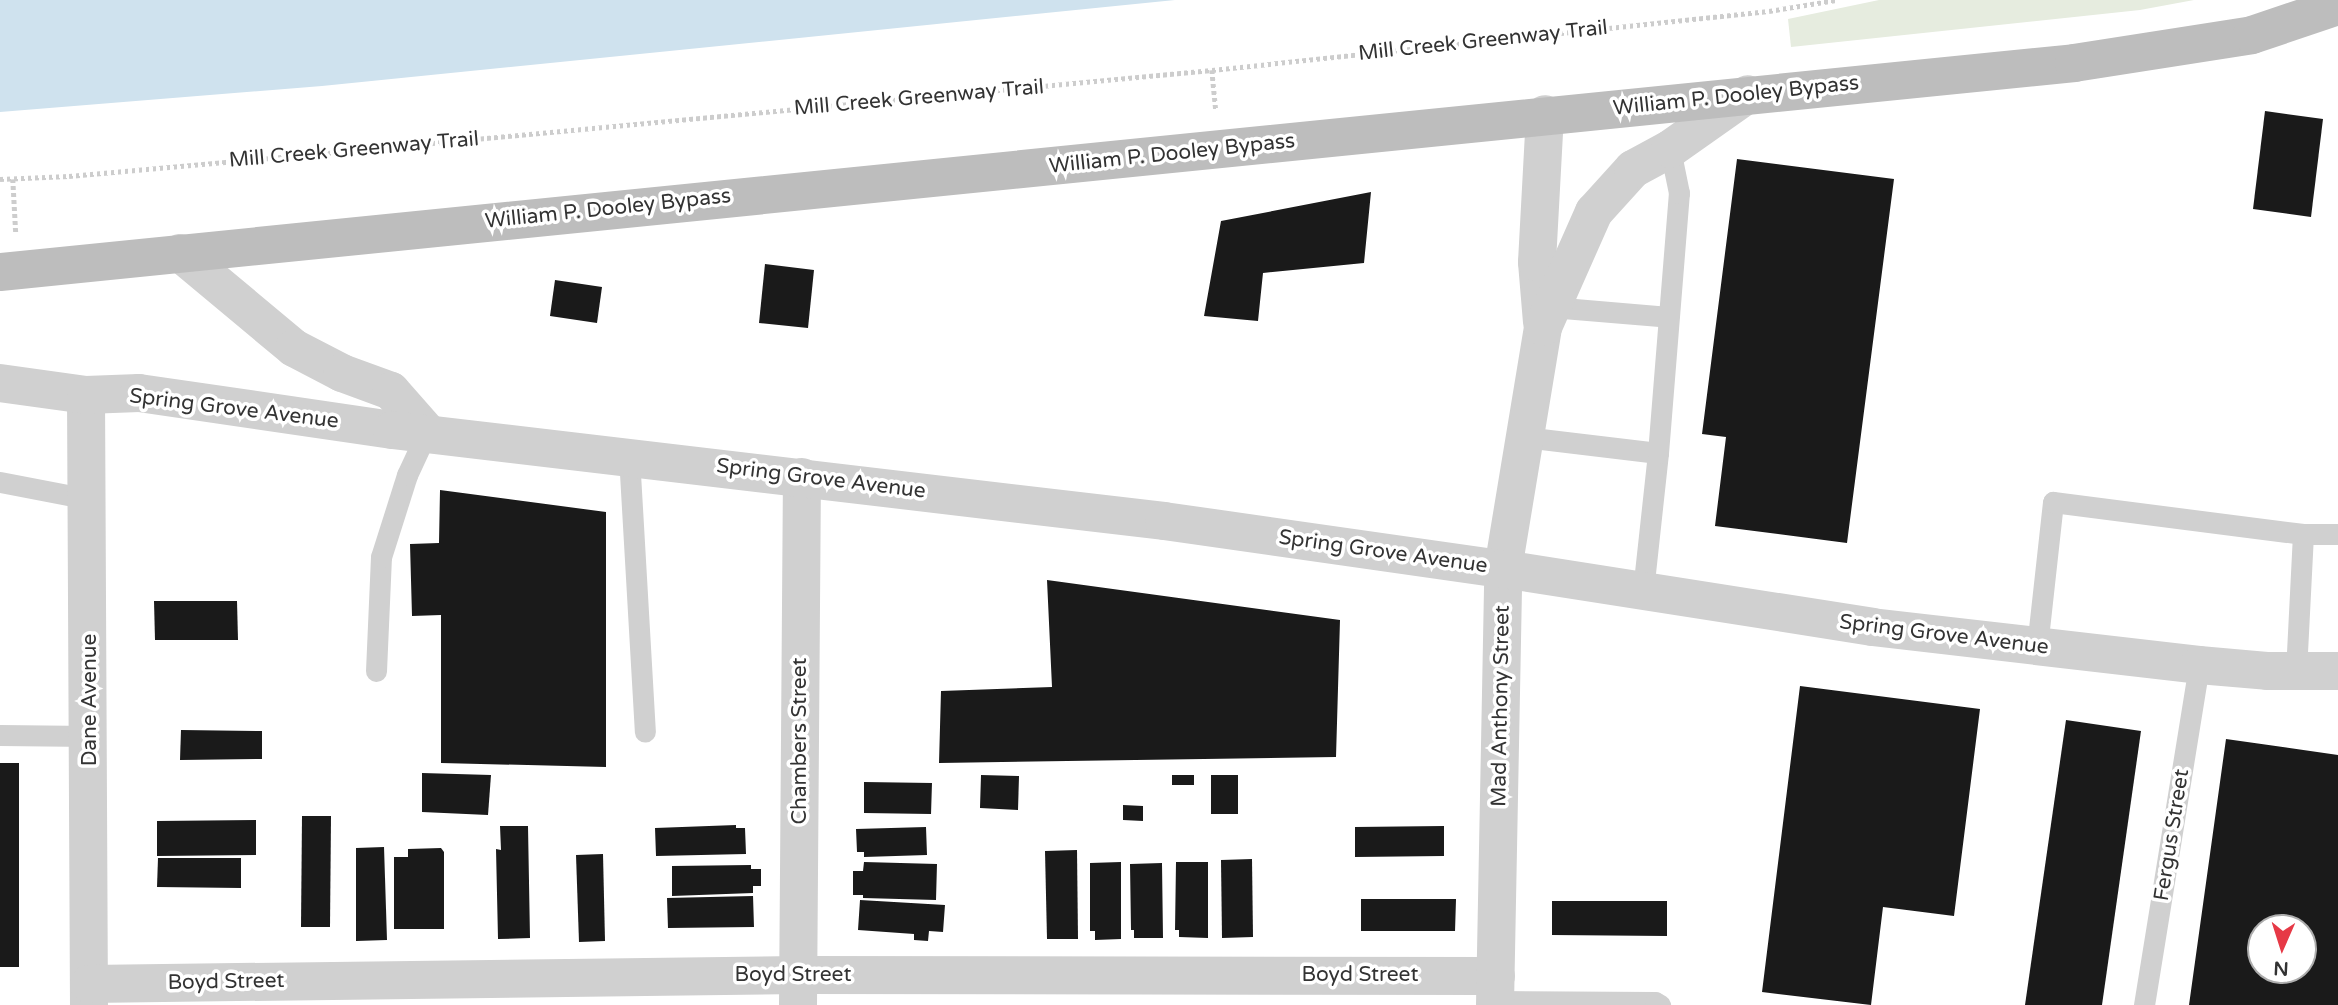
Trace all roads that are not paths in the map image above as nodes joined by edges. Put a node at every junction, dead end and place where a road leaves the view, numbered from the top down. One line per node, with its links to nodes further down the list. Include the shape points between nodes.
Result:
1 (2338, 6): 2 (main road, William P. Dooley Bypass, via 2252,35 2074,63)
2 (1748, 94): 3 (main road, William P. Dooley Bypass); 4 (street, Mad Anthony Street)
3 (1545, 114): 5 (main road, William P. Dooley Bypass); 7 (street, Mad Anthony Street, via 1537,262)
4 (1670, 149): 7 (street, Mad Anthony Street, via 1633,169 1594,212); 8 (lane, via 1679,193)
5 (180, 253): 6 (main road, William P. Dooley Bypass); 11 (street, via 294,348 391,391)
6 (9, 271)
7 (1547, 317): 8 (lane); 12 (street, Mad Anthony Street)
8 (1669, 317): 13 (lane)
9 (0, 383): 10 (street, Spring Grove Avenue)
10 (86, 395): 11 (street, Spring Grove Avenue, via 139,393); 17 (street, Dane Avenue)
11 (427, 432): 14 (street, Spring Grove Avenue); 24 (lane, via 407,475 381,557)
12 (1524, 438): 13 (lane); 20 (street, Mad Anthony Street)
13 (1658, 453): 21 (lane)
14 (629, 456): 15 (street, Spring Grove Avenue); 27 (lane)
15 (802, 477): 20 (street, Spring Grove Avenue, via 1164,520); 30 (street, Chambers Street)
16 (0, 482): 17 (lane)
17 (88, 499): 29 (street, Dane Avenue)
18 (2303, 534): 19 (lane); 22 (lane, via 2053,502); 26 (lane)
19 (2338, 534)
20 (1503, 569): 21 (street, Spring Grove Avenue); 31 (street, Mad Anthony Street)
21 (1643, 591): 22 (street, Spring Grove Avenue)
22 (2037, 647): 23 (street, Spring Grove Avenue)
23 (2199, 665): 26 (street, Spring Grove Avenue); 34 (lane, Fergus Street)
24 (376, 671)
25 (2338, 671): 26 (street, Spring Grove Avenue)
26 (2296, 672)
27 (645, 732)
28 (0, 735): 29 (lane)
29 (90, 736): 32 (street, Dane Avenue)
30 (798, 990): 31 (street, Boyd Street); 32 (street, Boyd Street)
31 (1496, 994): 33 (lane)
32 (89, 995)
33 (1660, 1005)
34 (2144, 1005)

